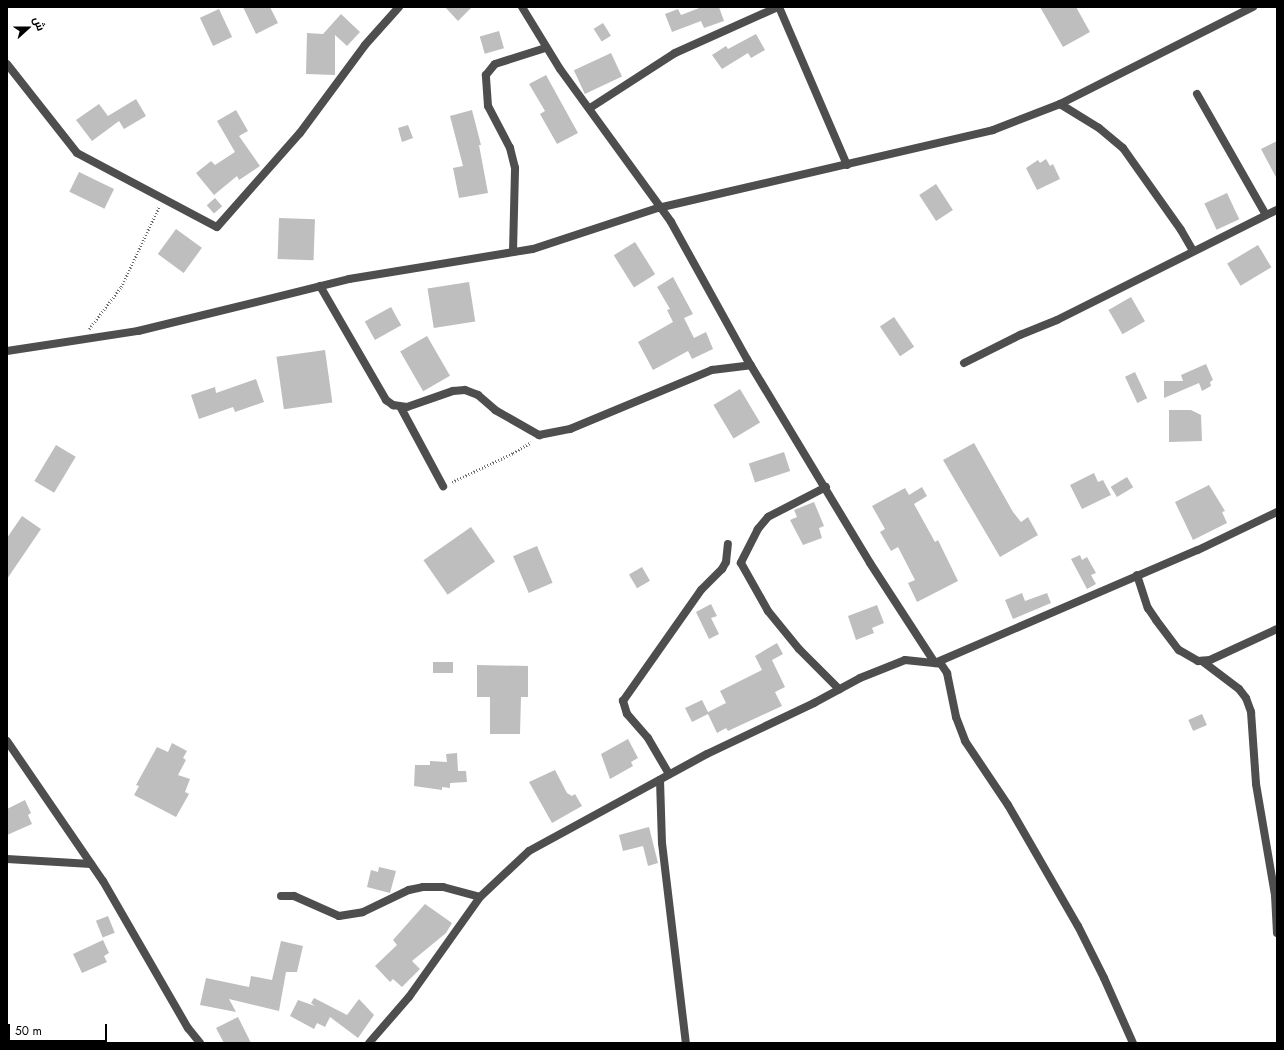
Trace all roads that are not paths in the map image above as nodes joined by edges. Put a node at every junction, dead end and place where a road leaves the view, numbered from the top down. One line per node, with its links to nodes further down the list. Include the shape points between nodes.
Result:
1 (398, 7): 6 (street, via 365,45 300,133 220,225 213,226 77,153)
2 (522, 7): 5 (street)
3 (778, 7): 9 (street, via 675,53); 10 (street)
4 (1253, 7): 8 (street)
5 (545, 48): 9 (street); 15 (street, via 495,64 486,75 488,106 509,144 515,168)
6 (7, 64)
7 (1197, 94): 13 (street)
8 (1060, 104): 10 (street, via 993,130); 14 (street, via 1099,128 1123,148)
9 (590, 108): 11 (street)
10 (847, 165): 11 (street)
11 (658, 208): 15 (street, via 533,249); 19 (street, via 682,240)
12 (1277, 210): 13 (street)
13 (1266, 215): 14 (street)
14 (1193, 251): 18 (street)
15 (513, 252): 16 (street)
16 (320, 286): 17 (street, via 138,331); 20 (street, via 386,400)
17 (7, 351)
18 (964, 363)
19 (751, 365): 20 (street, via 712,370 570,429 539,435 495,410 478,395 465,390 453,391); 22 (street)
20 (401, 408): 21 (street)
21 (443, 486)
22 (826, 487): 28 (street, via 911,629); 29 (street, via 768,517 758,529 741,563 768,611 798,649)
23 (1277, 512): 25 (street)
24 (728, 544): 31 (street, via 726,562 722,569 701,590 623,701 627,714 648,738)
25 (1137, 575): 27 (street, via 1148,608 1167,636 1179,650); 28 (street)
26 (1277, 629): 27 (street, via 1210,660)
27 (1202, 661): 37 (street, via 1239,689 1246,698 1251,712 1256,784 1275,895)
28 (935, 663): 29 (street, via 905,660 873,671); 41 (street, via 941,664 947,673 956,717 965,741 1008,805 1078,926)
29 (839, 689): 31 (street)
30 (7, 741): 34 (street)
31 (669, 774): 32 (street)
32 (660, 780): 36 (street, via 529,851); 40 (street, via 662,843)
33 (7, 859): 34 (street)
34 (91, 864): 38 (street, via 188,1028)
35 (281, 896): 36 (street, via 294,896 339,916 363,912 408,890 423,887 443,887)
36 (480, 897): 39 (street, via 409,997)
37 (1277, 933)
38 (200, 1043)
39 (369, 1043)
40 (686, 1043)
41 (1133, 1043)

